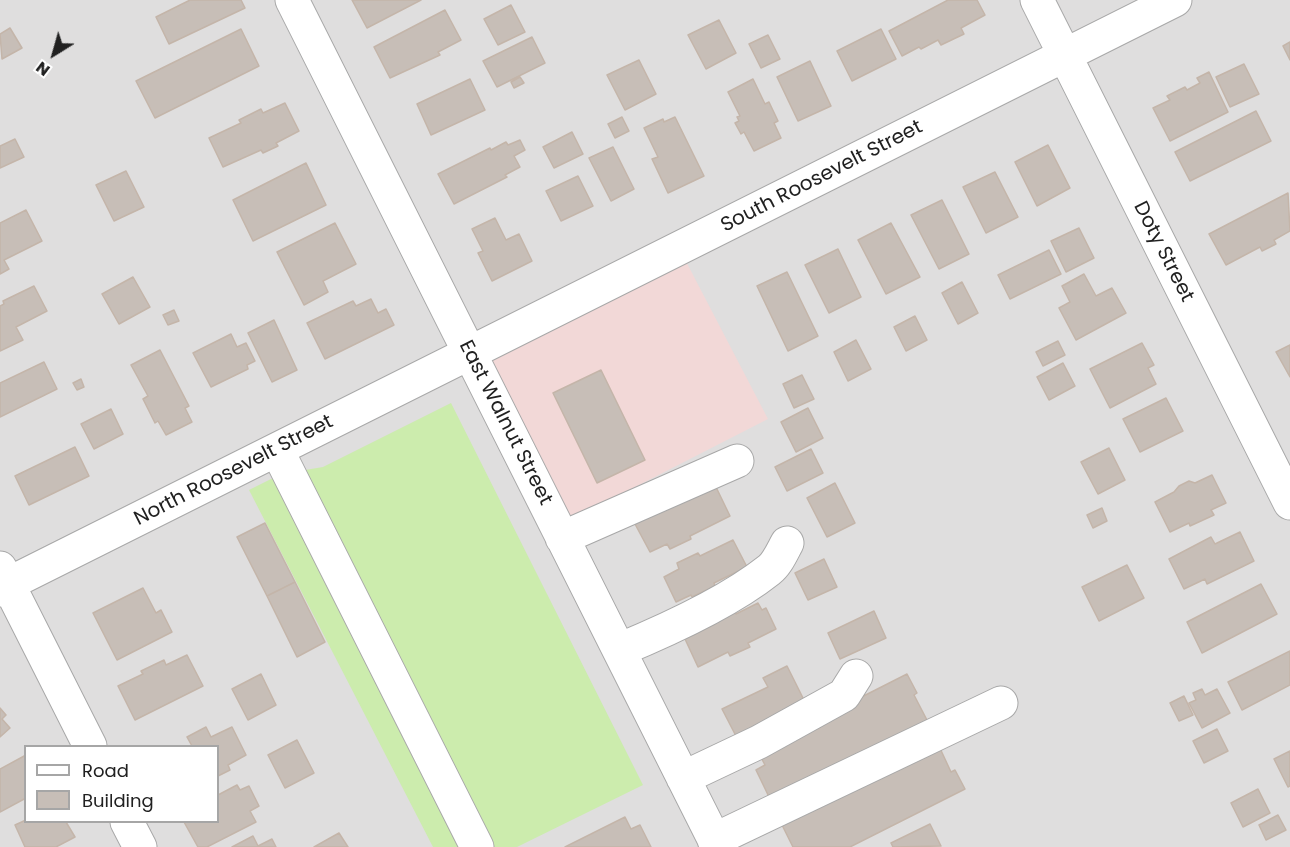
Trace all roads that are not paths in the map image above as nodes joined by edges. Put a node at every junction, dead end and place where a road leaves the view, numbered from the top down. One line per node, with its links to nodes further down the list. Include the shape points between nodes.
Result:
1 (292, 0): 5 (street, East Walnut Street)
2 (1037, 0): 4 (street, Doty Street)
3 (1175, 0): 4 (street, South Roosevelt Street)
4 (1065, 55): 5 (street, South Roosevelt Street); 8 (street, Doty Street)
5 (470, 353): 6 (street, North Roosevelt Street); 9 (street, East Walnut Street)
6 (277, 450): 11 (street, North Roosevelt Street); 20 (street)
7 (737, 461): 9 (street)
8 (1290, 503)
9 (562, 538): 12 (street, East Walnut Street)
10 (788, 543): 12 (street, via 771,568 727,597)
11 (3, 581): 15 (street)
12 (619, 650): 16 (street, East Walnut Street)
13 (856, 676): 16 (street, via 844,695)
14 (1001, 702): 18 (street)
15 (89, 745)
16 (683, 778): 18 (street, East Walnut Street)
17 (128, 823): 19 (street)
18 (716, 844)
19 (140, 847)
20 (477, 847)

